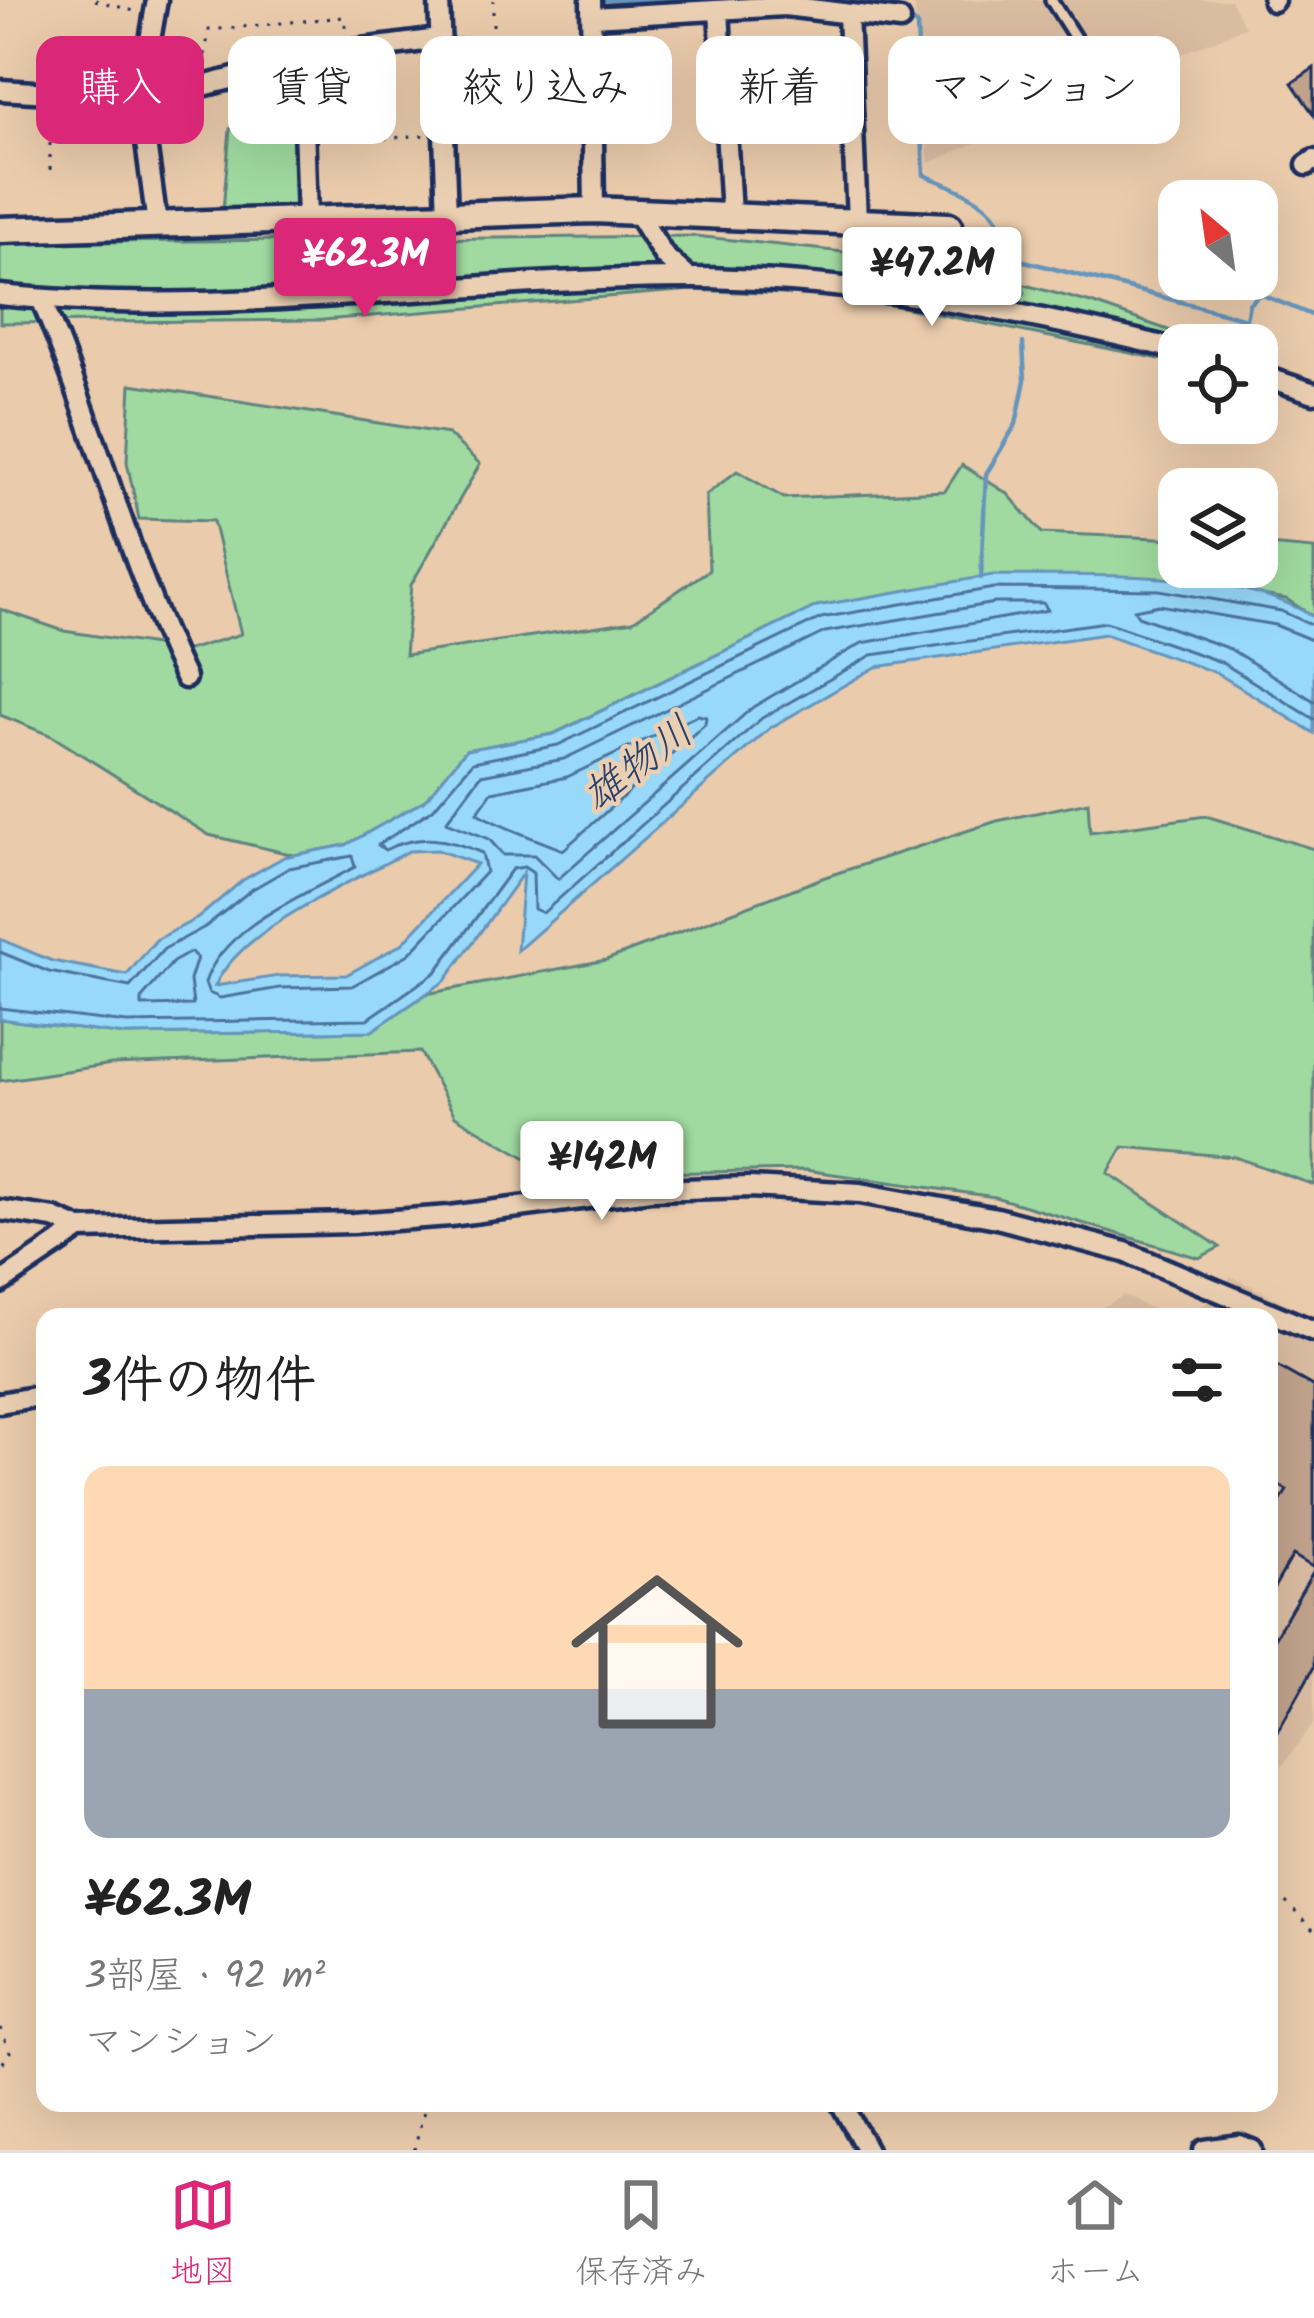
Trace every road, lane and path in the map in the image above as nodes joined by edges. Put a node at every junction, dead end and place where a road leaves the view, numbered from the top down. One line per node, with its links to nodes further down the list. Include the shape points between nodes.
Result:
1 (95, 0): 5 (path)
2 (439, 0): 11 (street)
3 (493, 0): 12 (path)
4 (1051, 0): 13 (lane)
5 (155, 8)
6 (592, 9): 7 (street)
7 (719, 10): 8 (street, via 785,6); 25 (street)
8 (848, 14): 9 (street); 28 (street)
9 (900, 20)
10 (347, 36): 14 (path, via 344,16 209,30)
11 (439, 36)
12 (494, 36)
13 (1074, 36)
14 (204, 58)
15 (0, 90): 16 (street)
16 (36, 92)
17 (50, 144): 22 (path)
18 (146, 144): 29 (street)
19 (305, 144): 27 (street)
20 (443, 144): 26 (street)
21 (593, 144): 23 (street)
22 (50, 170)
23 (594, 210): 24 (street); 26 (street)
24 (636, 211): 25 (street); 32 (street)
25 (730, 214): 28 (street)
26 (447, 215): 27 (street)
27 (307, 219): 29 (street)
28 (857, 220): 30 (street)
29 (157, 224): 31 (street)
30 (949, 226)
31 (0, 230)
32 (689, 278): 34 (street, via 135,302); 35 (street, via 1000,311)
33 (0, 295): 34 (street)
34 (41, 299): 38 (street, via 149,604)
35 (1158, 345)
36 (1278, 381): 37 (street)
37 (1314, 393)
38 (185, 678)
39 (0, 1210): 40 (street)
40 (80, 1229): 41 (street); 42 (street, via 450,1216 650,1190 860,1193 1125,1252)
41 (0, 1283)
42 (1261, 1308)
43 (1278, 1315): 44 (street)
44 (1314, 1330)
45 (36, 1397): 46 (street)
46 (0, 1403)
47 (1278, 1895): 48 (path)
48 (1314, 1930)
49 (0, 2028): 50 (path, via 10,2052)
50 (0, 2067)
51 (424, 2112): 53 (path)
52 (846, 2112): 54 (street)
53 (414, 2150)
54 (867, 2150)
55 (1204, 2150): 56 (street)
56 (1252, 2150)

